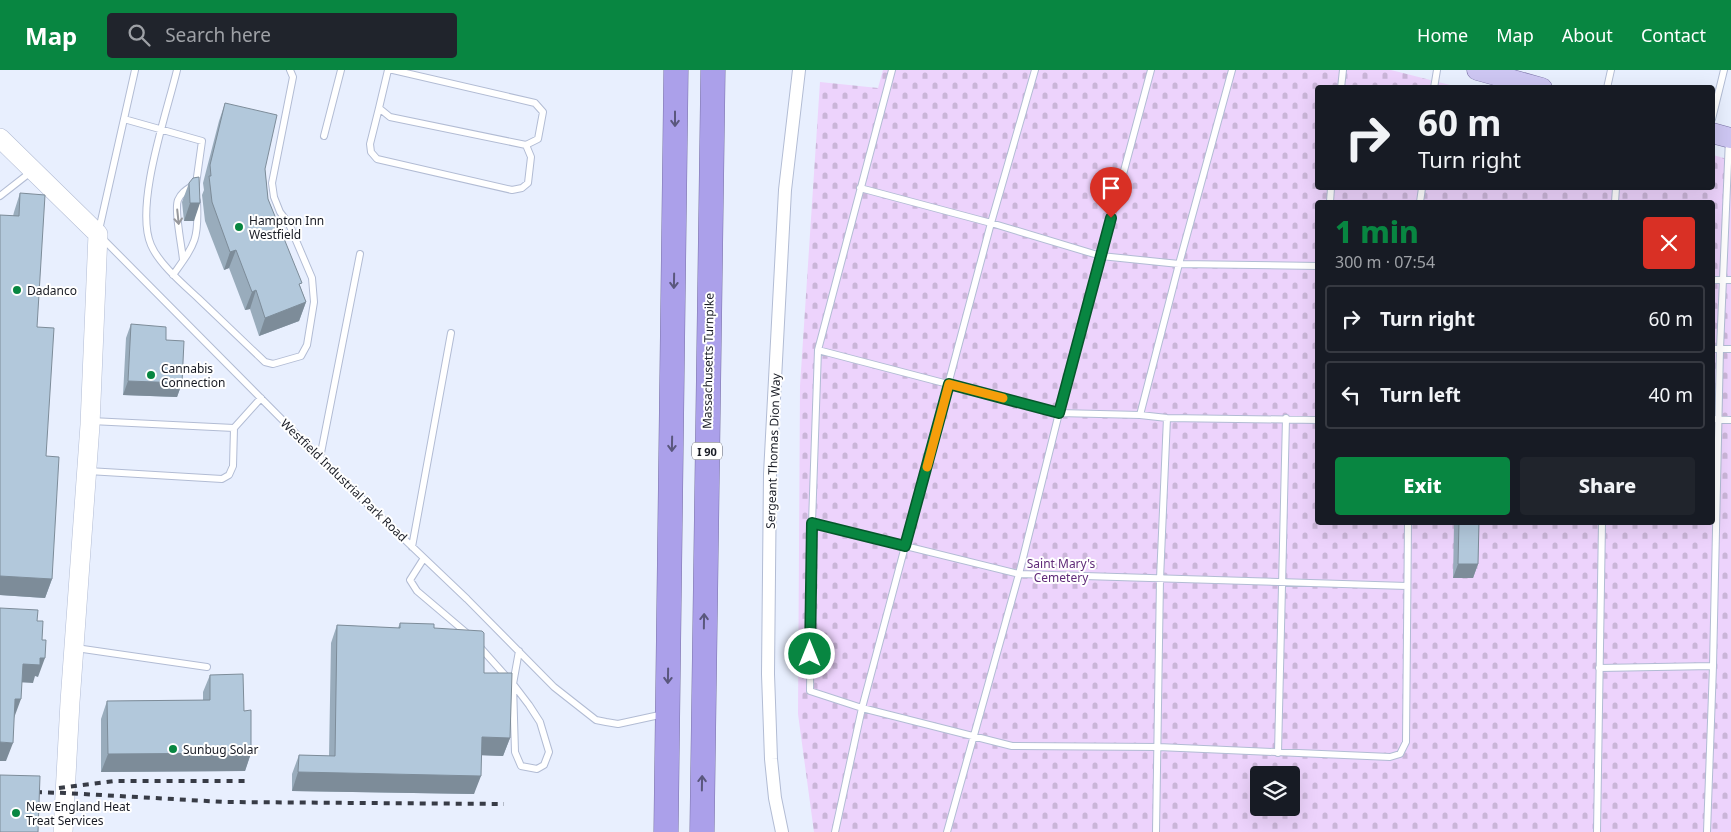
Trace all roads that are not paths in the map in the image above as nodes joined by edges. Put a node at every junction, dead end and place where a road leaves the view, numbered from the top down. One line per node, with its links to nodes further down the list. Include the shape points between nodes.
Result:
1 (135, 70): 27 (lane)
2 (177, 70): 28 (lane)
3 (290, 70): 46 (lane, via 293,77 272,183 280,212 290,224 312,278 314,302 307,345 301,356 273,364 265,362)
4 (341, 70): 29 (lane)
5 (388, 70): 26 (lane)
6 (393, 70): 32 (lane, via 535,104 543,112 538,138)
7 (676, 70): 87 (highway, one-way to 87)
8 (713, 70): 40 (highway, Massachusetts Turnpike / I 90)
9 (726, 70): 40 (highway)
10 (799, 70): 94 (street, Sergeant Thomas Dion Way, via 785,190 770,474 770,759)
11 (892, 70): 35 (lane)
12 (1034, 70): 38 (lane)
13 (1151, 70): 42 (lane)
14 (1232, 70): 44 (lane)
15 (1343, 70): 21 (lane)
16 (1437, 70): 22 (lane)
17 (1477, 70): 20 (main road)
18 (1612, 70): 24 (lane)
19 (1724, 70): 25 (lane)
20 (1522, 76): 23 (main road)
21 (1341, 85)
22 (1434, 85)
23 (1537, 85)
24 (1608, 85)
25 (1715, 106)
26 (379, 108): 32 (lane, via 390,116); 32 (lane, via 370,144 377,159 512,190 528,183 531,157)
27 (124, 120): 28 (lane); 39 (lane)
28 (162, 129): 34 (lane, via 202,141); 46 (lane, via 146,205 147,229 151,246)
29 (324, 136)
30 (1724, 137): 37 (lane)
31 (0, 138): 33 (street, Westfield Industrial Park Road)
32 (526, 145)
33 (33, 170): 36 (lane); 39 (street, Westfield Industrial Park Road)
34 (196, 181): 43 (lane, via 198,225 194,244); 43 (lane, one-way to 43, via 177,201)
35 (860, 188): 38 (lane); 54 (lane)
36 (0, 196)
37 (1729, 209): 48 (lane)
38 (991, 223): 42 (lane); 55 (lane)
39 (98, 234): 56 (lane, Westfield Industrial Park Road); 62 (street)
40 (710, 253): 93 (highway, Massachusetts Turnpike / I 90, one-way to 40)
41 (360, 254): 66 (lane)
42 (1101, 256): 44 (lane); 57 (lane)
43 (183, 260): 46 (lane)
44 (1179, 264): 45 (lane); 58 (lane)
45 (1315, 266)
46 (173, 275)
47 (1715, 280): 48 (lane)
48 (1723, 280): 49 (lane); 52 (lane)
49 (1731, 280)
50 (452, 333): 74 (lane)
51 (1715, 349): 52 (lane)
52 (1720, 349): 53 (lane); 61 (lane)
53 (1731, 349)
54 (818, 350): 55 (lane); 69 (lane)
55 (949, 384): 57 (lane); 73 (lane)
56 (261, 398): 65 (lane); 66 (lane, Westfield Industrial Park Road)
57 (1059, 413): 58 (lane); 76 (lane)
58 (1140, 415): 59 (lane)
59 (1167, 418): 60 (lane); 77 (lane)
60 (1286, 418): 63 (lane); 78 (lane)
61 (1716, 419): 64 (lane); 68 (lane)
62 (90, 420): 65 (lane); 67 (street)
63 (1315, 420)
64 (1731, 420)
65 (234, 428): 67 (lane, via 233,466 229,476 222,479)
66 (320, 458): 74 (lane, Westfield Industrial Park Road)
67 (87, 471): 80 (street)
68 (1715, 501)
69 (812, 523): 73 (lane); 86 (lane, via 810,691)
70 (1408, 525): 79 (lane)
71 (1602, 525): 84 (lane)
72 (1715, 525): 82 (lane)
73 (905, 546): 76 (lane); 86 (lane)
74 (412, 547): 75 (lane, Westfield Industrial Park Road)
75 (424, 558): 81 (lane, Westfield Industrial Park Road); 85 (lane, via 410,580 417,591 467,632)
76 (1019, 574): 77 (lane); 88 (lane)
77 (1160, 579): 78 (lane); 89 (lane)
78 (1283, 581): 79 (lane); 90 (lane)
79 (1407, 586): 90 (lane, via 1406,742 1400,754 1390,757)
80 (75, 648): 83 (lane); 91 (street)
81 (519, 652): 85 (lane); 87 (lane, Westfield Industrial Park Road, via 554,687 596,720 618,724)
82 (1713, 666): 84 (lane); 99 (lane)
83 (207, 667)
84 (1599, 668): 98 (lane)
85 (512, 684): 85 (lane, via 540,722 549,752 544,766 537,769 521,766 515,752)
86 (862, 708): 88 (lane); 95 (lane)
87 (668, 713): 92 (highway)
88 (974, 737): 89 (lane, via 1012,746); 96 (lane)
89 (1158, 747): 90 (lane); 97 (lane)
90 (1278, 753)
91 (63, 832)
92 (666, 832)
93 (702, 832)
94 (782, 832)
95 (835, 832)
96 (947, 832)
97 (1156, 832)
98 (1597, 832)
99 (1707, 832)

